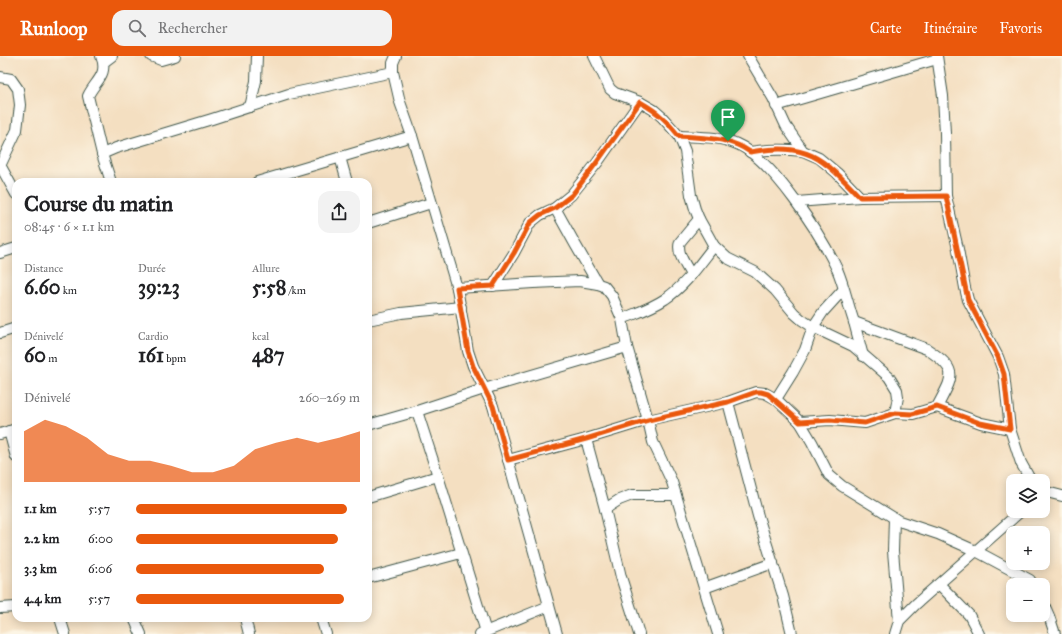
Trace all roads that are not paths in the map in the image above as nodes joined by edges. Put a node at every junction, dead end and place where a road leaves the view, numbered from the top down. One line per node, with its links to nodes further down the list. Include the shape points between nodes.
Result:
1 (112, 56): 9 (street)
2 (151, 56): 3 (street, via 161,60)
3 (174, 56)
4 (257, 56): 14 (street, via 256,81)
5 (395, 56): 10 (street)
6 (594, 56): 12 (street, via 610,89)
7 (748, 56): 13 (street)
8 (937, 58): 13 (street); 26 (street, via 943,96)
9 (103, 59): 19 (street, via 103,75 88,96)
10 (393, 72): 14 (street, via 289,94); 15 (street)
11 (0, 77): 21 (street, via 10,79 18,89 20,105 17,130)
12 (640, 102): 16 (street, via 662,116); 30 (street, via 572,195)
13 (776, 106): 17 (street)
14 (250, 107): 19 (street)
15 (412, 136): 20 (street); 29 (street)
16 (679, 136): 18 (street, via 728,141); 31 (street, via 685,151 691,195)
17 (803, 151): 18 (street, via 766,149); 27 (street, via 819,158)
18 (750, 152): 28 (street)
19 (102, 154): 22 (street)
20 (340, 157): 23 (street); 24 (street)
21 (0, 166): 25 (street)
22 (110, 178)
23 (270, 178)
24 (346, 178)
25 (12, 187)
26 (946, 196): 27 (street); 59 (street, via 968,300 998,357 1004,374)
27 (860, 197): 28 (street)
28 (797, 202): 40 (street, via 837,270)
29 (432, 203): 32 (street); 39 (street)
30 (555, 208): 37 (street); 38 (street, via 530,223)
31 (699, 219): 33 (street); 36 (street, via 679,245 680,256)
32 (372, 223)
33 (714, 246): 36 (street); 45 (street, via 727,258 755,272 775,290 794,313)
34 (12, 249): 35 (street)
35 (0, 253)
36 (692, 275): 43 (street, via 664,300)
37 (598, 284): 38 (street, via 580,281); 43 (street, via 604,286 612,296)
38 (493, 286): 39 (street)
39 (457, 288): 41 (street)
40 (843, 290): 44 (street); 45 (street)
41 (461, 308): 42 (street, via 401,313); 50 (street, via 468,351)
42 (372, 319)
43 (622, 319): 48 (street)
44 (854, 322): 49 (street); 53 (street, via 927,349 945,362 951,380)
45 (813, 327): 49 (street, via 848,343); 51 (street, via 805,350)
46 (12, 329): 47 (street)
47 (0, 333)
48 (627, 347): 50 (street); 56 (street)
49 (863, 356): 55 (street, via 892,381 898,397)
50 (484, 389): 54 (street); 63 (street, via 493,406)
51 (776, 400): 52 (street, via 768,394 756,392); 57 (street)
52 (728, 402): 56 (street); 75 (street)
53 (937, 407): 55 (street, via 912,414); 59 (street, via 980,423)
54 (417, 411): 58 (street); 65 (street)
55 (895, 413): 57 (street, via 865,423 830,420)
56 (648, 420): 61 (street); 67 (street, via 653,442 668,471)
57 (800, 422): 71 (street, via 829,475 855,495)
58 (372, 424)
59 (1010, 429): 64 (street)
60 (8, 431): 62 (street)
61 (586, 439): 63 (street); 70 (street)
62 (12, 444)
63 (508, 460): 80 (street)
64 (1027, 474)
65 (438, 476): 68 (street); 74 (street)
66 (1050, 493): 69 (street)
67 (675, 495): 70 (street, via 632,495); 79 (street)
68 (372, 496)
69 (1062, 496)
70 (605, 509): 95 (street, via 621,577)
71 (894, 518): 73 (street); 84 (street, via 893,551)
72 (1013, 518): 73 (street)
73 (976, 551): 77 (street); 78 (street)
74 (461, 553): 76 (street); 90 (street)
75 (773, 563): 79 (street); 97 (street)
76 (372, 577)
77 (1026, 578)
78 (939, 584): 84 (street); 99 (street, via 969,615)
79 (704, 588): 96 (street)
80 (549, 606): 90 (street); 94 (street)
81 (12, 607): 82 (street)
82 (0, 608)
83 (1050, 619): 100 (street)
84 (899, 621): 98 (street)
85 (61, 622): 91 (street)
86 (136, 622): 92 (street)
87 (245, 622): 89 (street)
88 (322, 622): 93 (street)
89 (246, 633)
90 (483, 633)
91 (65, 634)
92 (141, 634)
93 (326, 634)
94 (557, 634)
95 (639, 634)
96 (718, 634)
97 (792, 634)
98 (895, 634)
99 (979, 634)
100 (1055, 634)

